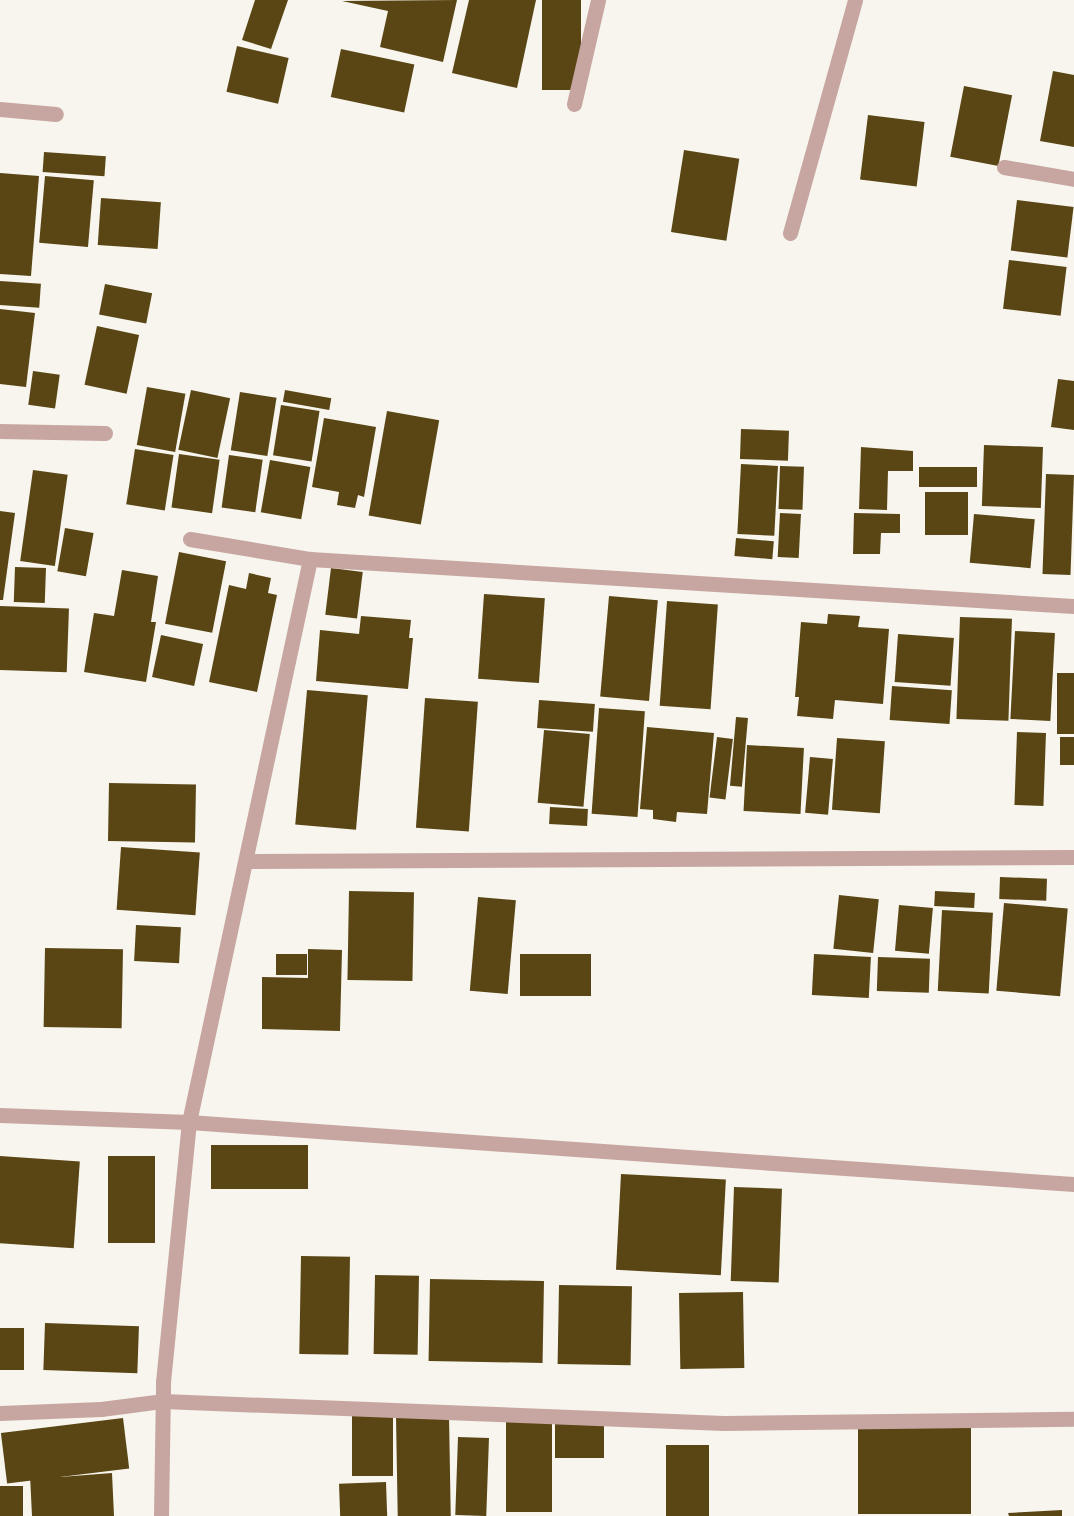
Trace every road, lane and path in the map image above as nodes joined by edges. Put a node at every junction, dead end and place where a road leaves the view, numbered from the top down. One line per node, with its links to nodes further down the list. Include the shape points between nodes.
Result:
1 (598, 0): 3 (street)
2 (855, 0): 8 (street)
3 (574, 104)
4 (0, 109): 5 (street)
5 (56, 114)
6 (1004, 166): 7 (street)
7 (1074, 178)
8 (790, 232)
9 (0, 431): 10 (street)
10 (105, 433)
11 (190, 539): 12 (street)
12 (310, 559): 13 (street); 15 (street)
13 (1074, 606)
14 (1074, 857): 15 (street)
15 (247, 861): 17 (street)
16 (0, 1115): 17 (street)
17 (189, 1122): 18 (street); 19 (street)
18 (1074, 1184)
19 (162, 1401): 20 (street, via 101,1409); 21 (street, via 724,1423); 22 (street)
20 (0, 1413)
21 (1074, 1419)
22 (161, 1516)

